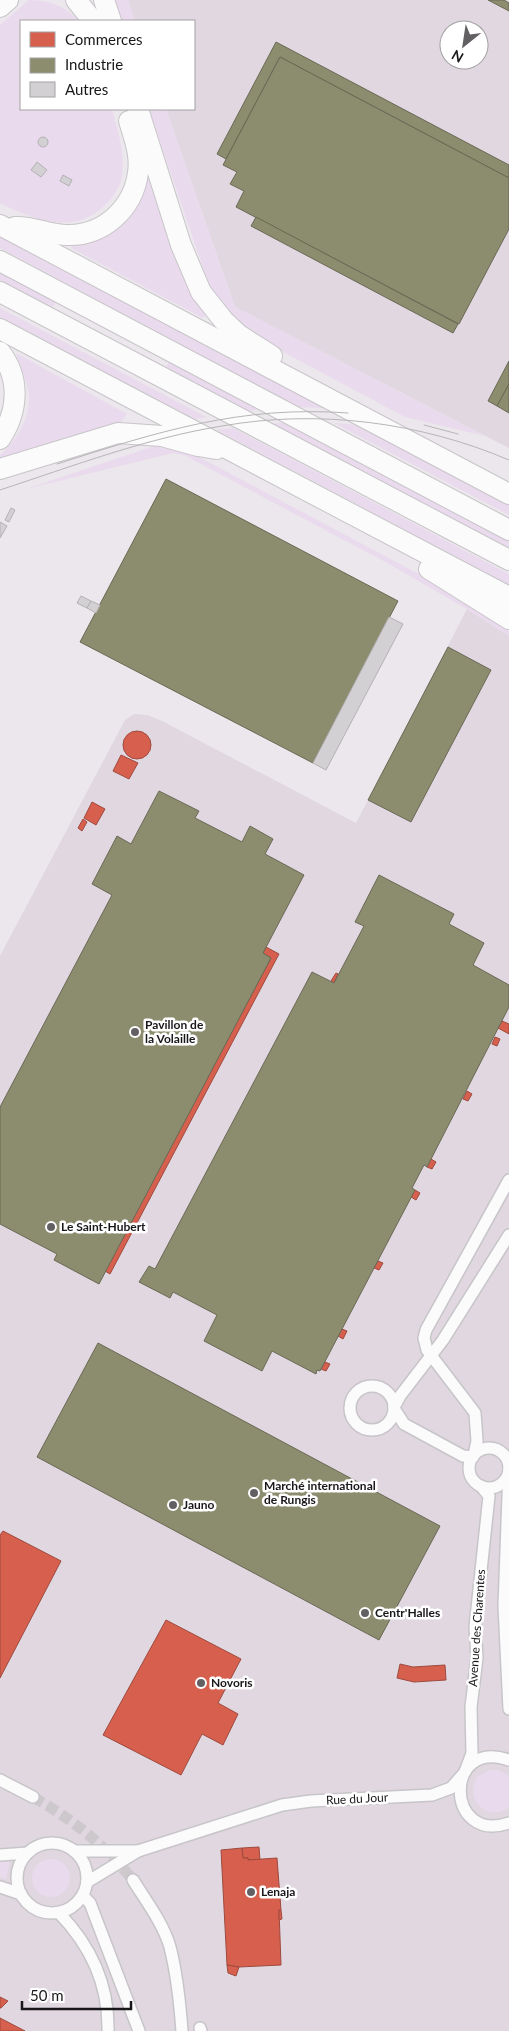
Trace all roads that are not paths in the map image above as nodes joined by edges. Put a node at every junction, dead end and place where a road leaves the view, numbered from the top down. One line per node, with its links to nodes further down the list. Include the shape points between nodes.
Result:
1 (8, 0): 4 (highway)
2 (76, 0): 5 (highway)
3 (104, 0): 6 (highway)
4 (0, 7)
5 (92, 20)
6 (111, 20)
7 (125, 110): 9 (highway, via 135,140 138,172 130,198 115,218 100,228 78,235)
8 (138, 110): 14 (highway, via 184,253 201,292 239,334 303,375)
9 (3, 226): 14 (highway)
10 (0, 261): 19 (highway)
11 (0, 292): 21 (highway)
12 (0, 329): 16 (highway)
13 (0, 352): 15 (highway, via 13,379 14,401 11,419)
14 (306, 387): 18 (highway)
15 (0, 439)
16 (233, 451): 17 (highway, via 162,436 118,433); 20 (highway)
17 (0, 469)
18 (506, 489)
19 (509, 530)
20 (392, 534): 22 (highway); 23 (highway, via 401,553)
21 (509, 560)
22 (509, 596)
23 (509, 619)
24 (509, 1180): 26 (street, via 426,1330 425,1344)
25 (509, 1235): 26 (street)
26 (432, 1356): 27 (street, via 477,1418); 27 (street, via 400,1396 394,1409 404,1424 463,1456)
27 (474, 1456): 28 (street, via 485,1449 497,1450 506,1458); 29 (street, via 470,1473)
28 (509, 1469): 29 (street, via 499,1485); 30 (street, Avenue des Charentes, via 504,1606)
29 (481, 1486): 32 (street, Avenue des Charentes, via 489,1496 475,1627 477,1658 471,1707 472,1753)
30 (509, 1709)
31 (509, 1760): 32 (street, Rue du Jour, via 490,1756 480,1759)
32 (465, 1772): 34 (street, Rue du Jour, via 451,1788); 36 (street, Avenue des Charentes, via 459,1794)
33 (0, 1780): 35 (street)
34 (432, 1795): 36 (street, Rue du Jour, via 452,1799); 39 (street, Rue du Jour, via 282,1805)
35 (33, 1798)
36 (468, 1815): 37 (street, Rue du Jour, via 487,1825)
37 (509, 1823)
38 (74, 1851): 39 (street); 40 (street, via 65,1846 46,1844); 43 (street, via 84,1865)
39 (138, 1851): 43 (street)
40 (28, 1853): 41 (street); 45 (street, via 18,1868)
41 (0, 1854)
42 (133, 1880): 50 (street, via 170,1946)
43 (87, 1882): 46 (street)
44 (0, 1887): 45 (street)
45 (21, 1894): 47 (street, via 37,1910 48,1914)
46 (83, 1896): 47 (street, via 69,1910); 49 (street, via 90,1903)
47 (60, 1913): 48 (street, via 88,1949 99,1975 108,2001)
48 (108, 2031)
49 (139, 2031)
50 (182, 2031)

